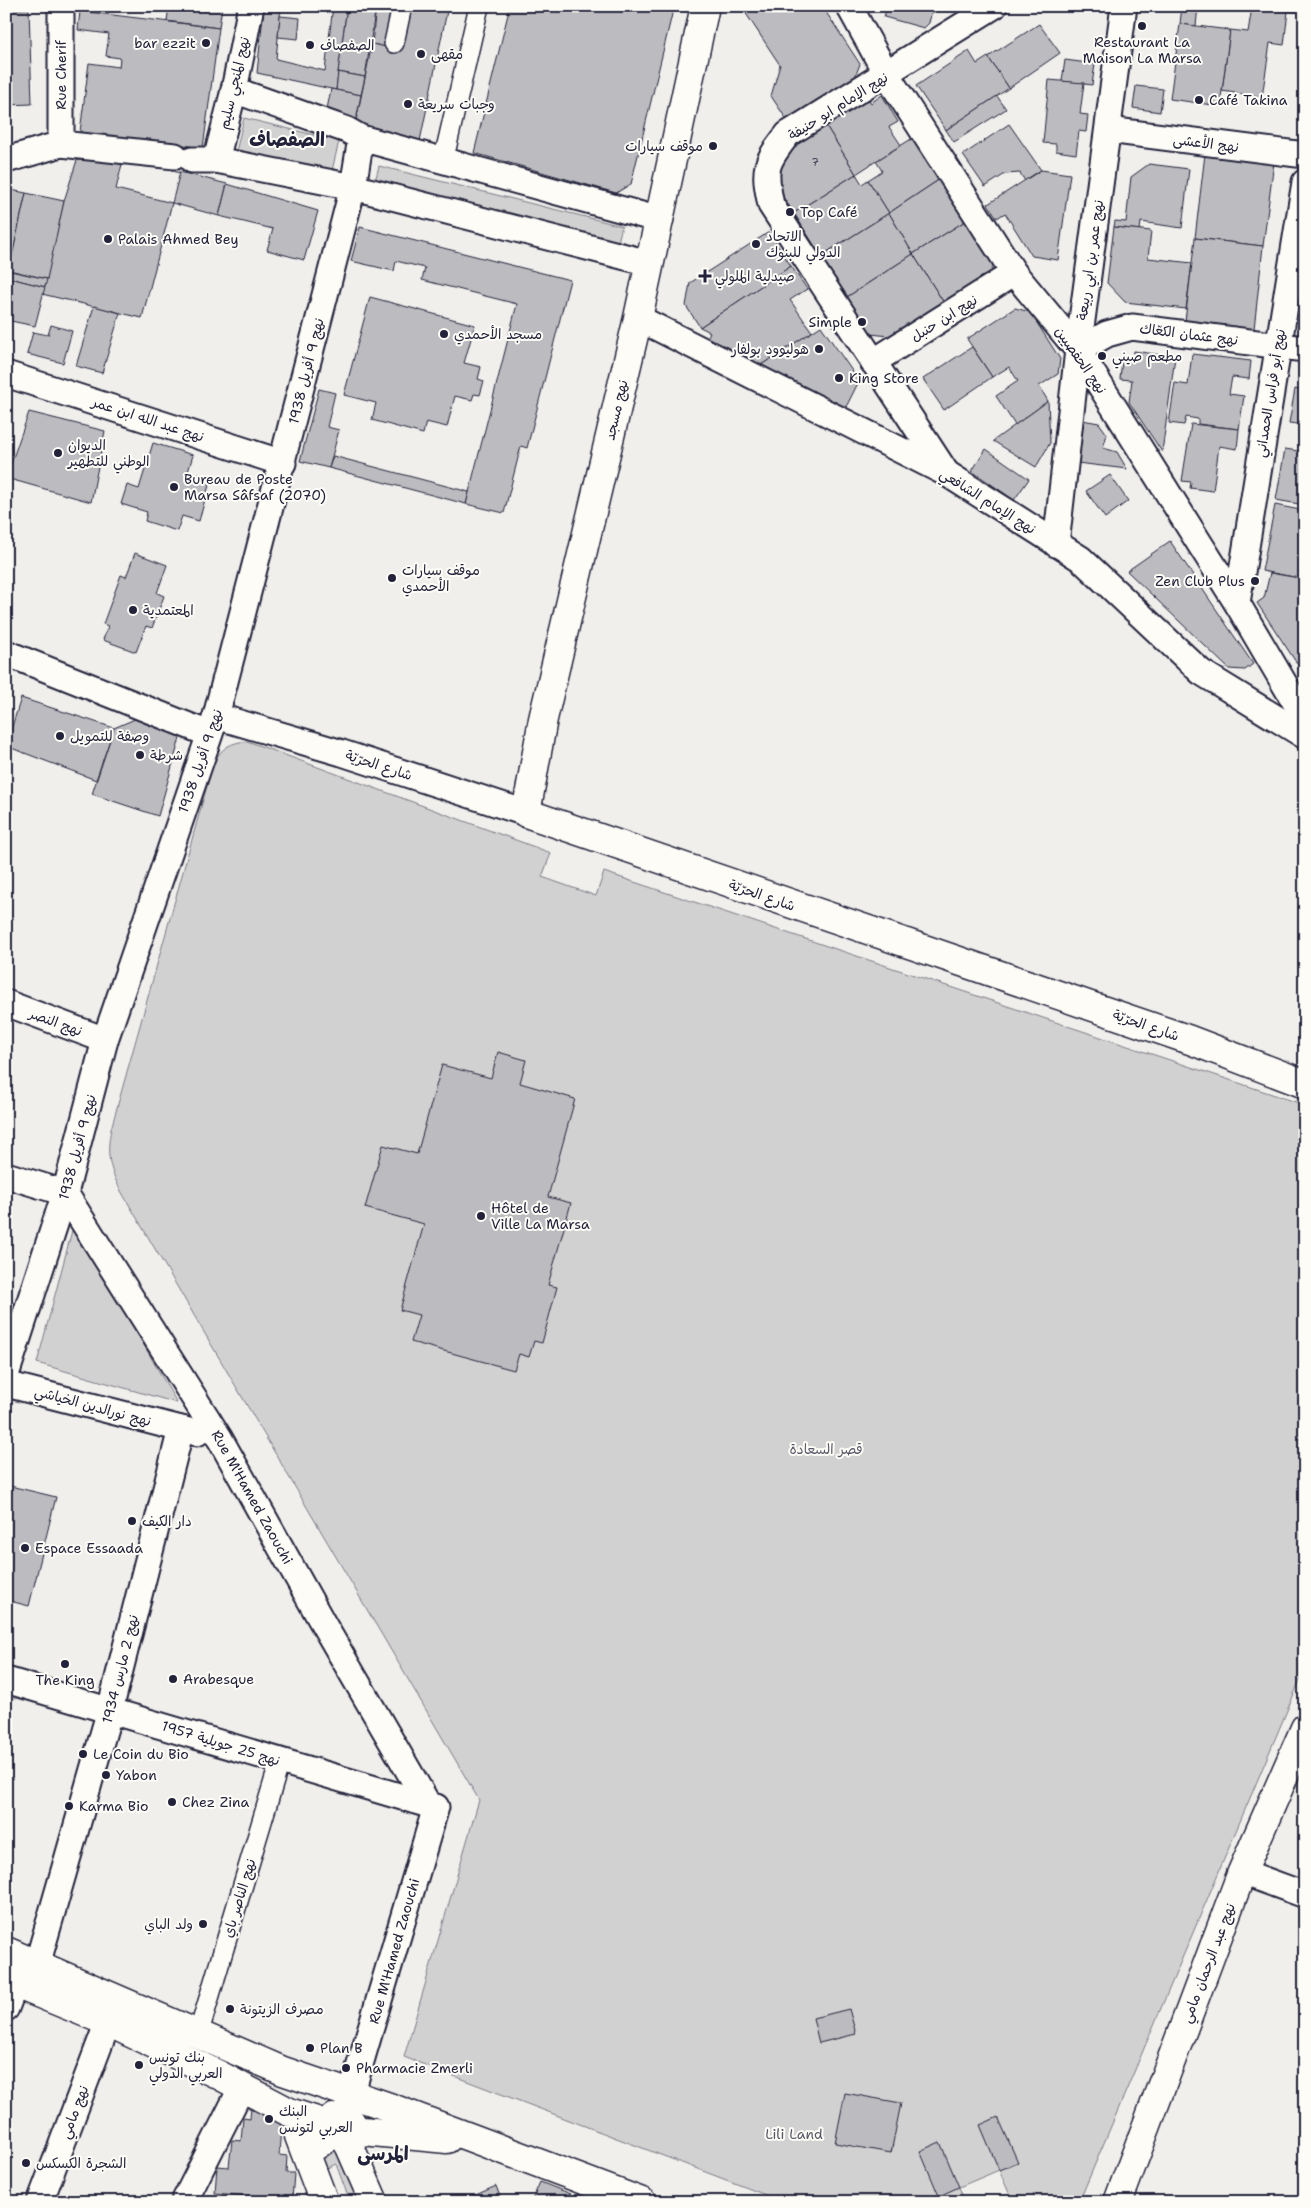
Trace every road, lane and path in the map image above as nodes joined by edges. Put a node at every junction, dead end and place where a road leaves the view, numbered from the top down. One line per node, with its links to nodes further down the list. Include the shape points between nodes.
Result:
1 (61, 6): 14 (street, Rue Cherif)
2 (251, 6): 11 (street, نهج المنجي سليم)
3 (402, 6): 9 (street)
4 (479, 6): 18 (street)
5 (705, 6): 21 (street, نهج مسجد)
6 (849, 6): 10 (street, نهج الحفصيين)
7 (994, 6): 10 (street, نهج الإمام ابو حنيفة)
8 (1124, 6): 12 (street, نهج عمر بن ابي ربيعة)
9 (394, 43)
10 (887, 75): 23 (street, نهج الحفصيين); 28 (street, نهج الإمام ابو حنيفة, via 788,134 771,156 766,170 770,205)
11 (234, 90): 13 (street, via 347,130); 16 (street, نهج المنجي سليم)
12 (1108, 130): 15 (street, نهج الأعشى); 27 (street, نهج عمر بن ابي ربيعة)
13 (361, 138): 18 (street); 20 (street, نهج 9 أفريل 1938)
14 (61, 144): 16 (street); 17 (street)
15 (1305, 155)
16 (194, 159): 20 (street)
17 (6, 160)
18 (442, 162): 21 (street)
19 (1305, 182): 25 (street, نهج أبو فراس الحمداني)
20 (353, 187): 22 (street); 30 (street, نهج 9 أفريل 1938)
21 (660, 220): 22 (street, نهج مسجد)
22 (649, 263): 24 (street, نهج مسجد)
23 (1014, 273): 27 (street, نهج الحفصيين); 28 (street, نهج ابن حنبل)
24 (638, 318): 31 (street, نهج الإمام الشافعي); 38 (street, نهج مسجد, via 543,719)
25 (1278, 345): 26 (street, نهج عثمان الكعّاك); 27 (street, نهج عثمان الكعّاك, via 1132,327 1107,334); 33 (street, نهج أبو فراس الحمداني)
26 (1305, 349)
27 (1078, 350): 32 (street, نهج عمر بن ابي ربيعة); 33 (street, نهج الحفصيين)
28 (873, 362): 31 (street, نهج الإمام ابو حنيفة)
29 (8, 381): 30 (street, نهج عبد الله ابن عمر)
30 (283, 463): 36 (street, نهج 9 أفريل 1938)
31 (946, 473): 32 (street, نهج الإمام الشافعي)
32 (1056, 544): 37 (street, نهج الإمام الشافعي, via 1081,559 1201,672)
33 (1237, 603): 35 (street, نهج الحفصيين)
34 (6, 654): 36 (street, شارع الحرّيّة)
35 (1305, 720)
36 (213, 725): 38 (street, شارع الحرّيّة, via 342,753); 40 (street, نهج 9 أفريل 1938)
37 (1305, 736)
38 (526, 813): 41 (street, شارع الحرّيّة, via 1190,1040)
39 (6, 1003): 40 (street, نهج النصر)
40 (105, 1040): 43 (street, نهج 9 أفريل 1938)
41 (1305, 1084)
42 (6, 1175): 43 (street)
43 (65, 1193): 44 (street, نهج 9 أفريل 1938); 47 (street, Rue M'Hamed Zaouchi)
44 (6, 1375)
45 (6, 1384): 46 (street, نهج نورالدين الخياشي)
46 (181, 1429): 47 (street, نهج نورالدين الخياشي); 49 (street, نهج 2 مارس 1934)
47 (220, 1439): 52 (street, Rue M'Hamed Zaouchi, via 325,1627)
48 (6, 1680): 49 (street, نهج 25 جويلية 1957)
49 (110, 1710): 51 (street, نهج 25 جويلية 1957); 56 (street, نهج 2 مارس 1934)
50 (1305, 1728): 53 (street, نهج عبد الرحمان مامي)
51 (280, 1761): 52 (street, نهج 25 جويلية 1957); 59 (street, نهج الناصر باي)
52 (432, 1806): 62 (street, Rue M'Hamed Zaouchi)
53 (1242, 1872): 54 (street); 73 (street, نهج عبد الرحمان مامي)
54 (1305, 1895)
55 (6, 1951): 56 (street)
56 (37, 1965): 59 (street)
57 (9, 1991): 58 (street)
58 (108, 2022): 61 (street); 68 (street, نهج مامي)
59 (198, 2035): 60 (street)
60 (283, 2071): 62 (street); 65 (street, via 321,2103)
61 (242, 2087): 64 (street); 69 (street)
62 (352, 2095): 63 (street); 65 (street, Rue M'Hamed Zaouchi)
63 (392, 2108): 65 (street, via 366,2113); 66 (street)
64 (289, 2112): 65 (street); 67 (street)
65 (341, 2129): 66 (street); 67 (street); 71 (street)
66 (478, 2142): 72 (street)
67 (306, 2152): 70 (street)
68 (40, 2202)
69 (184, 2202)
70 (324, 2202)
71 (374, 2202)
72 (642, 2202)
73 (1118, 2202)

